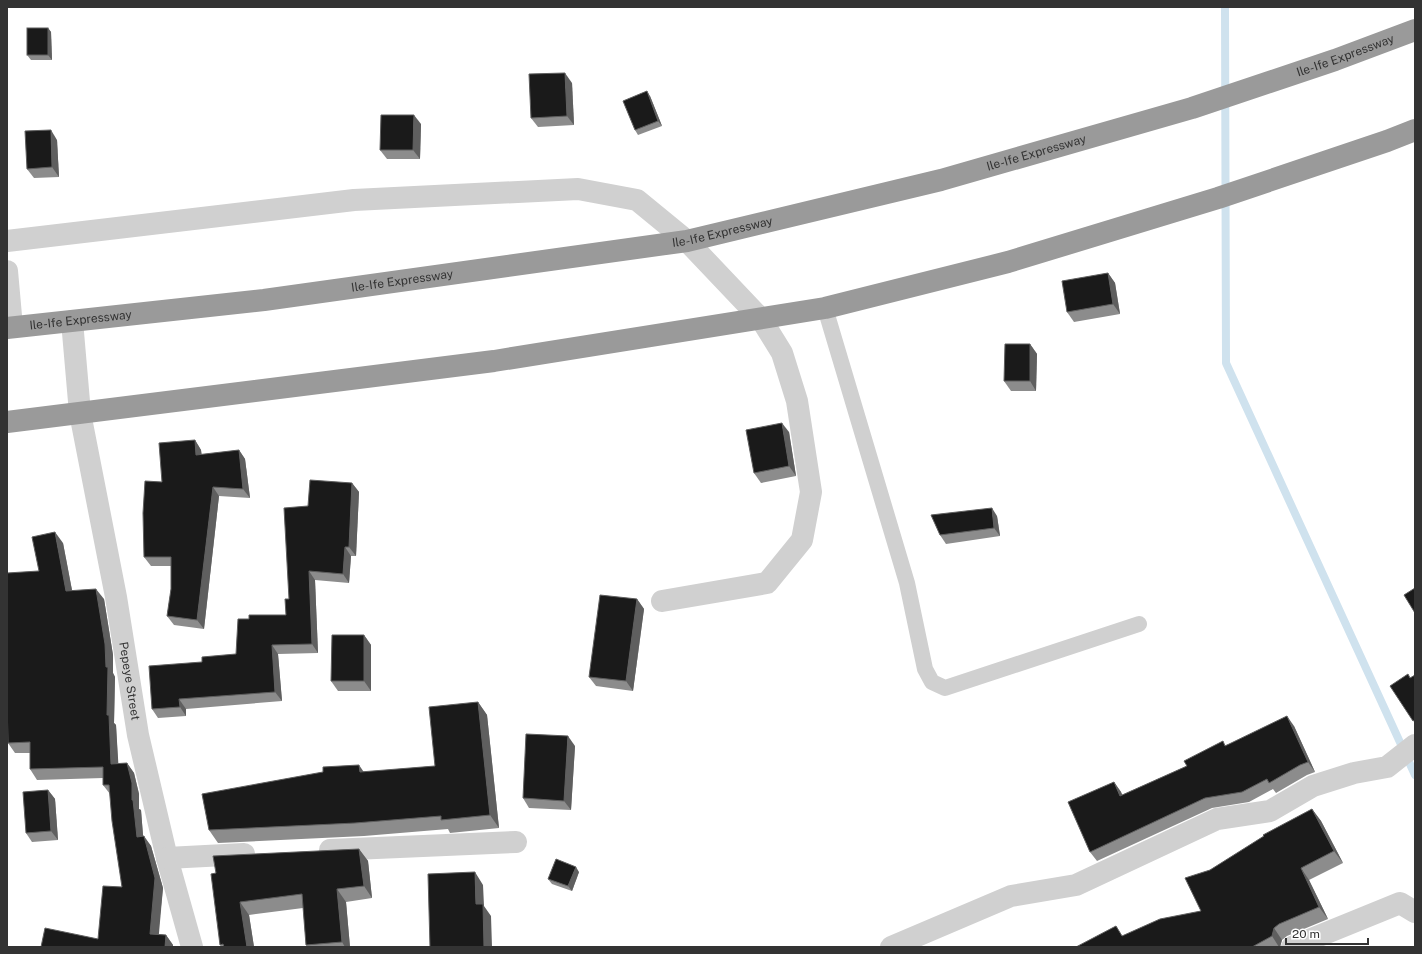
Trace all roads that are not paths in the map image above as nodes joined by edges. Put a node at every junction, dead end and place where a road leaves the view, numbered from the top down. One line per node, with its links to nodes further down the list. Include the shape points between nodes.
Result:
1 (1415, 30): 4 (highway, Ile-Ife Expressway, via 1335,60 1177,112 941,180)
2 (1415, 130): 6 (highway, via 1218,198 1008,262)
3 (7, 241): 4 (street, via 354,200 578,188 637,200)
4 (687, 241): 7 (street); 8 (highway, Ile-Ife Expressway, via 264,300)
5 (7, 271): 9 (street)
6 (825, 308): 7 (highway); 13 (lane, via 907,583 925,669 932,682 945,688)
7 (761, 319): 10 (highway, via 494,361); 12 (street, via 782,353 797,401 811,492 802,540 767,583)
8 (72, 321): 9 (highway, Ile-Ife Expressway); 10 (street, Pepeye Street)
9 (10, 328)
10 (80, 413): 11 (highway); 18 (street, Pepeye Street, via 116,597 138,735)
11 (7, 422)
12 (662, 601)
13 (1139, 624)
14 (1415, 745): 21 (street, via 1387,767 1354,773 1313,786 1270,811 1217,819 1076,885 1011,896)
15 (516, 842): 16 (street)
16 (310, 851)
17 (262, 853): 18 (street)
18 (167, 858): 20 (street, Pepeye Street)
19 (1415, 912): 22 (street, via 1400,904)
20 (192, 947)
21 (891, 947)
22 (1292, 947)

